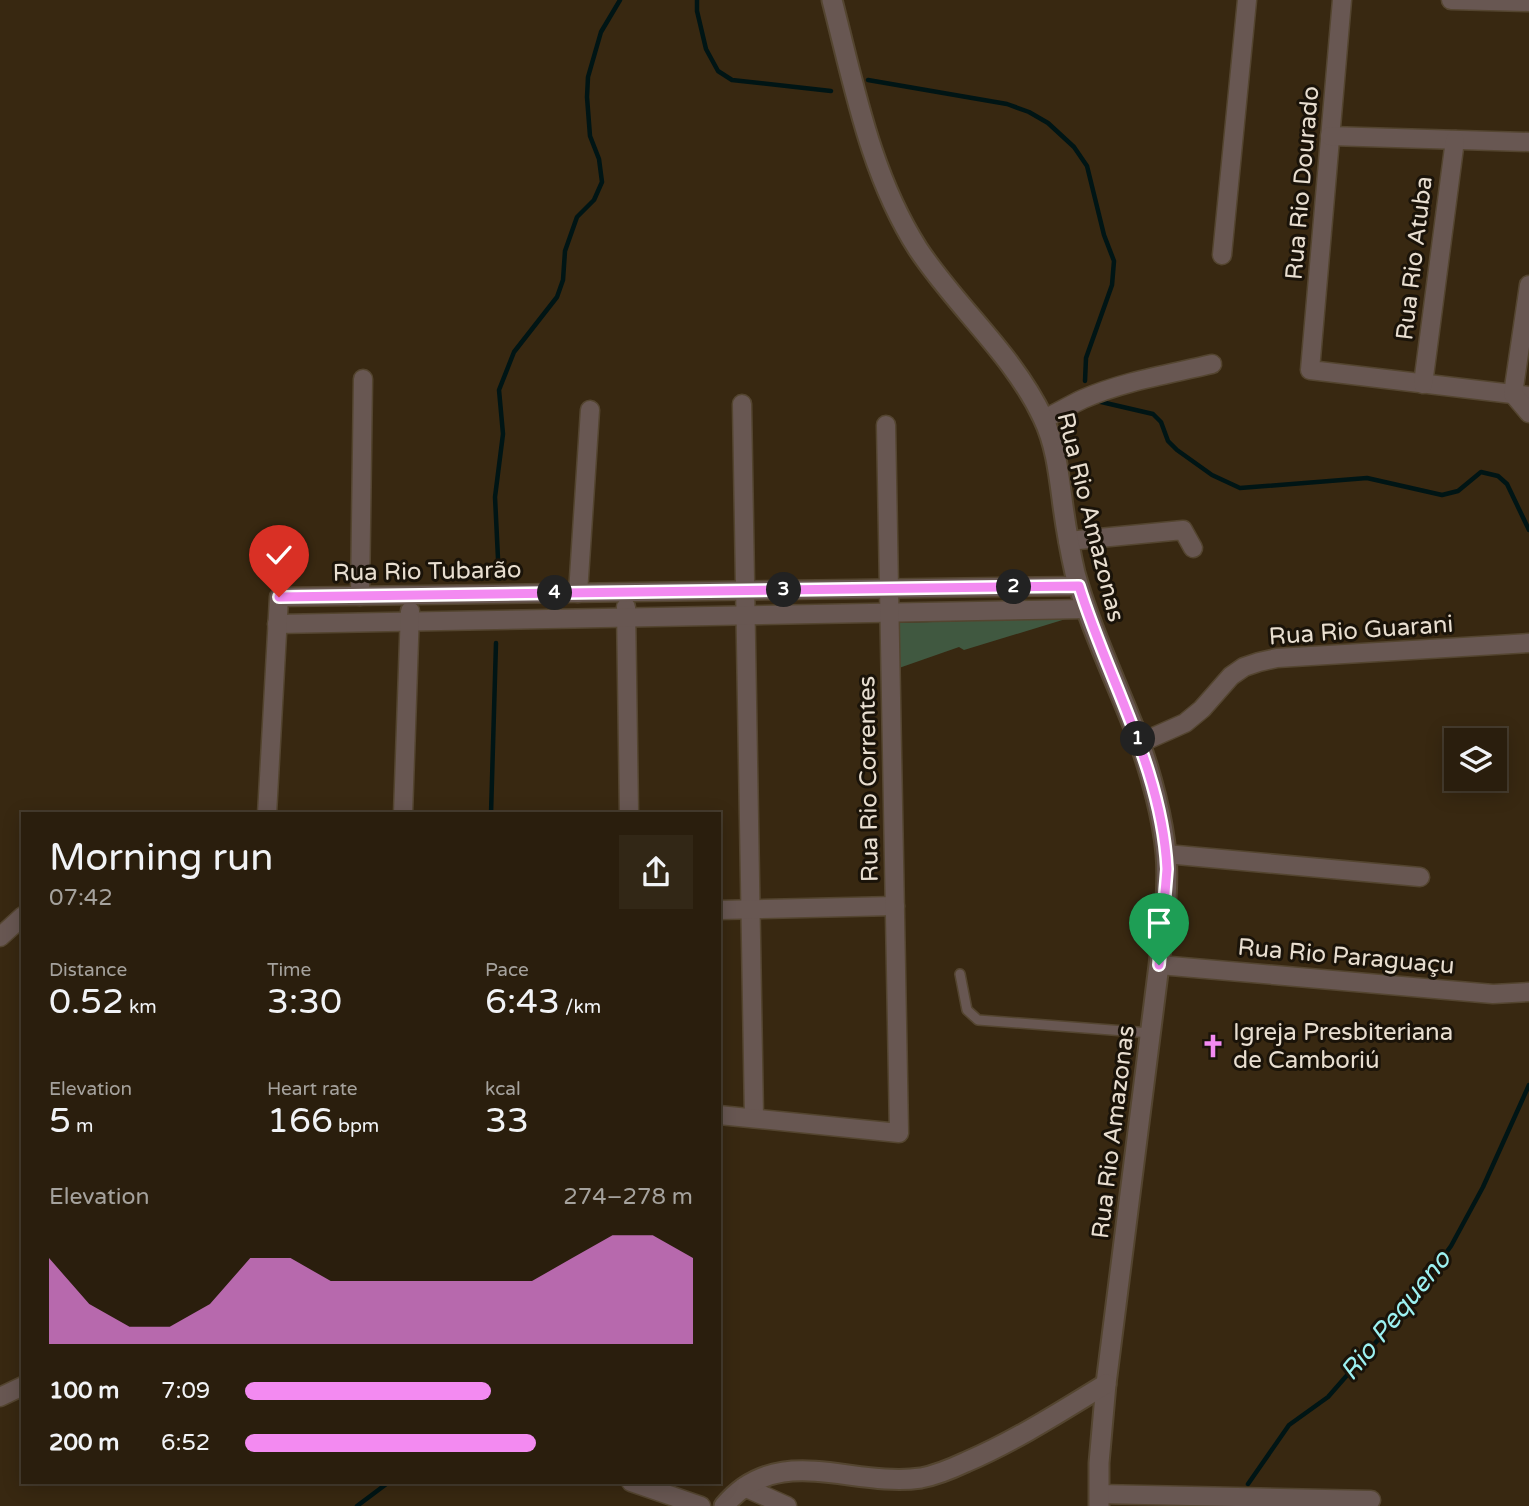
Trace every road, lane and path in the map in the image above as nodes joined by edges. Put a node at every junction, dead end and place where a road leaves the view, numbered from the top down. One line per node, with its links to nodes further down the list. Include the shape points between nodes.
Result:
1 (832, 0): 19 (street, Rua Rio Amazonas, via 863,121 892,201 929,265 1011,365)
2 (1247, 0): 10 (street)
3 (1342, 0): 7 (street, Rua Rio Dourado)
4 (1451, 0): 5 (street)
5 (1472, 0): 6 (street)
6 (1529, 2)
7 (1330, 136): 8 (street); 14 (street, Rua Rio Dourado, via 1310,370)
8 (1455, 139): 9 (street); 14 (street, Rua Rio Atuba)
9 (1529, 142)
10 (1222, 255)
11 (1529, 285): 15 (street)
12 (1212, 364): 19 (street, via 1109,390)
13 (363, 379): 29 (street)
14 (1423, 384): 15 (street)
15 (1521, 395): 18 (street)
16 (742, 404): 25 (street)
17 (590, 410): 27 (street)
18 (1529, 414)
19 (1044, 419): 21 (street, Rua Rio Amazonas, via 1056,458)
20 (886, 425): 24 (street, Rua Rio Correntes)
21 (1068, 541): 22 (street, via 1183,530); 23 (street, Rua Rio Amazonas)
22 (1193, 548)
23 (1079, 586): 24 (street, Rua Rio Tubarão); 30 (street, Rua Rio Amazonas)
24 (889, 589): 25 (street, Rua Rio Tubarão); 31 (street, Rua Rio Correntes)
25 (745, 591): 26 (street, Rua Rio Tubarão); 32 (street)
26 (626, 592): 27 (street, Rua Rio Tubarão); 33 (street)
27 (578, 593): 28 (street, Rua Rio Tubarão)
28 (411, 595): 29 (street, Rua Rio Tubarão); 34 (street)
29 (360, 596): 35 (street, Rua Rio Tubarão, via 279,597)
30 (1086, 609): 31 (street, Rua Rio Tubarão); 37 (street, Rua Rio Amazonas)
31 (889, 613): 32 (street, Rua Rio Tubarão); 43 (street, Rua Rio Correntes)
32 (746, 615): 33 (street, Rua Rio Tubarão); 44 (street)
33 (626, 618): 34 (street, Rua Rio Tubarão); 40 (street)
34 (410, 621): 35 (street, Rua Rio Tubarão); 39 (street)
35 (277, 624): 38 (street)
36 (1529, 643): 37 (street, Rua Rio Guarani, via 1259,662 1231,676 1185,723)
37 (1140, 743): 41 (street, Rua Rio Amazonas)
38 (267, 812)
39 (403, 812)
40 (629, 812)
41 (1166, 854): 42 (street); 48 (street, Rua Rio Amazonas)
42 (1420, 877)
43 (895, 906): 44 (street); 53 (street, Rua Rio Correntes, via 900,1133)
44 (750, 909): 45 (street); 53 (street)
45 (721, 910)
46 (21, 918): 47 (street)
47 (0, 937)
48 (1159, 965): 50 (street, Rua Rio Paraguaçu, via 1493,994); 51 (street, Rua Rio Amazonas)
49 (960, 974): 51 (lane, via 967,1010 978,1020)
50 (1529, 992)
51 (1151, 1033): 54 (street, Rua Rio Amazonas)
52 (721, 1115): 53 (street)
53 (754, 1118)
54 (1106, 1384): 58 (street, via 1018,1437 939,1473 894,1479 791,1470); 59 (street, Rua Rio Amazonas)
55 (21, 1387): 56 (street)
56 (0, 1397)
57 (637, 1484): 61 (street)
58 (744, 1487): 62 (street); 63 (street)
59 (1099, 1500): 60 (street)
60 (1371, 1500)
61 (701, 1506)
62 (724, 1506)
63 (787, 1506)

